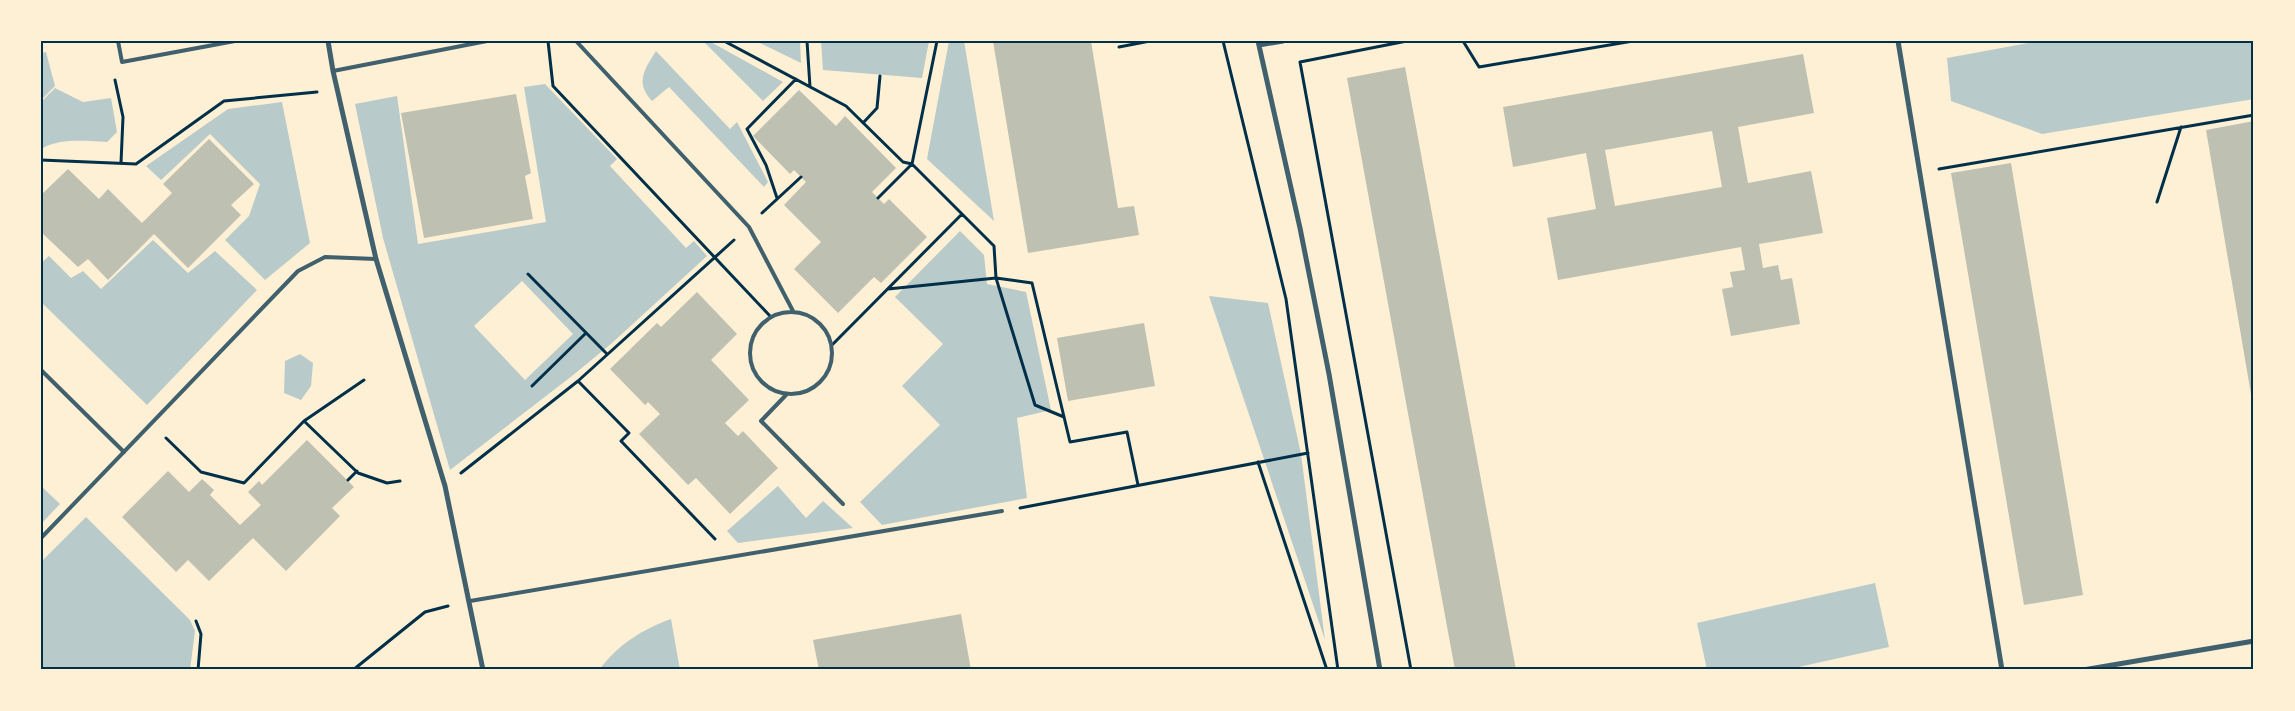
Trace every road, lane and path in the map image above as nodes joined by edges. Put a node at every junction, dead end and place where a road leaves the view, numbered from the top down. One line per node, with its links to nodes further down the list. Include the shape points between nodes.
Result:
1 (118, 41): 19 (lane)
2 (235, 41): 19 (lane)
3 (328, 41): 20 (street)
4 (487, 41): 20 (lane)
5 (548, 41): 38 (path, via 553,86)
6 (576, 41): 37 (lane)
7 (724, 41): 22 (path)
8 (807, 41): 23 (path)
9 (937, 41): 30 (path)
10 (1150, 41): 18 (path)
11 (1223, 41): 57 (path, via 1286,298)
12 (1283, 41): 17 (street)
13 (1407, 41): 77 (path, via 1300,62)
14 (1463, 41): 15 (path, via 1479,67)
15 (1633, 41)
16 (1898, 41): 31 (street)
17 (1258, 43): 76 (street, via 1329,374)
18 (1119, 47)
19 (122, 62): 29 (path, via 115,80 123,117)
20 (333, 71): 24 (street)
21 (880, 76): 26 (path, via 877,108)
22 (796, 79): 23 (path); 33 (path, via 747,129 766,165)
23 (810, 87): 26 (path, via 846,106)
24 (337, 90): 29 (path, via 224,101 136,164); 39 (street)
25 (2254, 115): 27 (path)
26 (863, 123): 30 (path, via 903,162)
27 (2181, 127): 31 (path); 35 (path)
28 (41, 160): 29 (path)
29 (121, 163)
30 (912, 164): 34 (path); 36 (path)
31 (1919, 172): 78 (street)
32 (801, 177): 33 (path)
33 (777, 198): 37 (path)
34 (878, 198)
35 (2157, 202)
36 (962, 214): 41 (path, via 994,246); 42 (path)
37 (749, 227): 38 (path); 43 (lane)
38 (714, 257): 44 (path); 47 (path)
39 (376, 259): 55 (lane, via 325,257 298,272); 63 (street)
40 (528, 274): 45 (path)
41 (996, 278): 42 (path); 53 (path, via 1035,405); 53 (path, via 1032,283)
42 (888, 289): 46 (path)
43 (793, 310): 44 (lane); 46 (lane, via 819,320)
44 (770, 316): 52 (lane, via 753,335 749,361 762,384)
45 (586, 333): 47 (path); 51 (path)
46 (833, 344): 52 (lane, via 830,371 812,390)
47 (607, 354): 50 (path)
48 (41, 370): 56 (lane)
49 (364, 380): 54 (path)
50 (578, 381): 63 (path); 67 (path, via 628,433 621,441)
51 (532, 386)
52 (786, 395): 64 (lane, via 762,420)
53 (1064, 417): 62 (path, via 1070,442 1127,432)
54 (304, 421): 55 (path, via 244,483 201,472); 59 (path)
55 (151, 425): 56 (lane)
56 (124, 452): 66 (lane)
57 (1308, 453): 58 (path); 75 (path)
58 (1258, 462): 62 (path); 74 (path)
59 (358, 470): 60 (path); 61 (path, via 358,473 387,483)
60 (348, 480)
61 (400, 481)
62 (1138, 485): 65 (path)
63 (445, 486): 68 (street)
64 (843, 504)
65 (1002, 511): 67 (lane)
66 (41, 538)
67 (733, 557): 68 (lane)
68 (470, 601): 72 (path, via 425,612); 73 (street)
69 (196, 621): 71 (path, via 201,634)
70 (2254, 641): 79 (street)
71 (198, 670)
72 (352, 670)
73 (483, 670)
74 (1327, 670)
75 (1338, 670)
76 (1380, 670)
77 (1411, 670)
78 (2002, 670)
79 (2083, 670)

